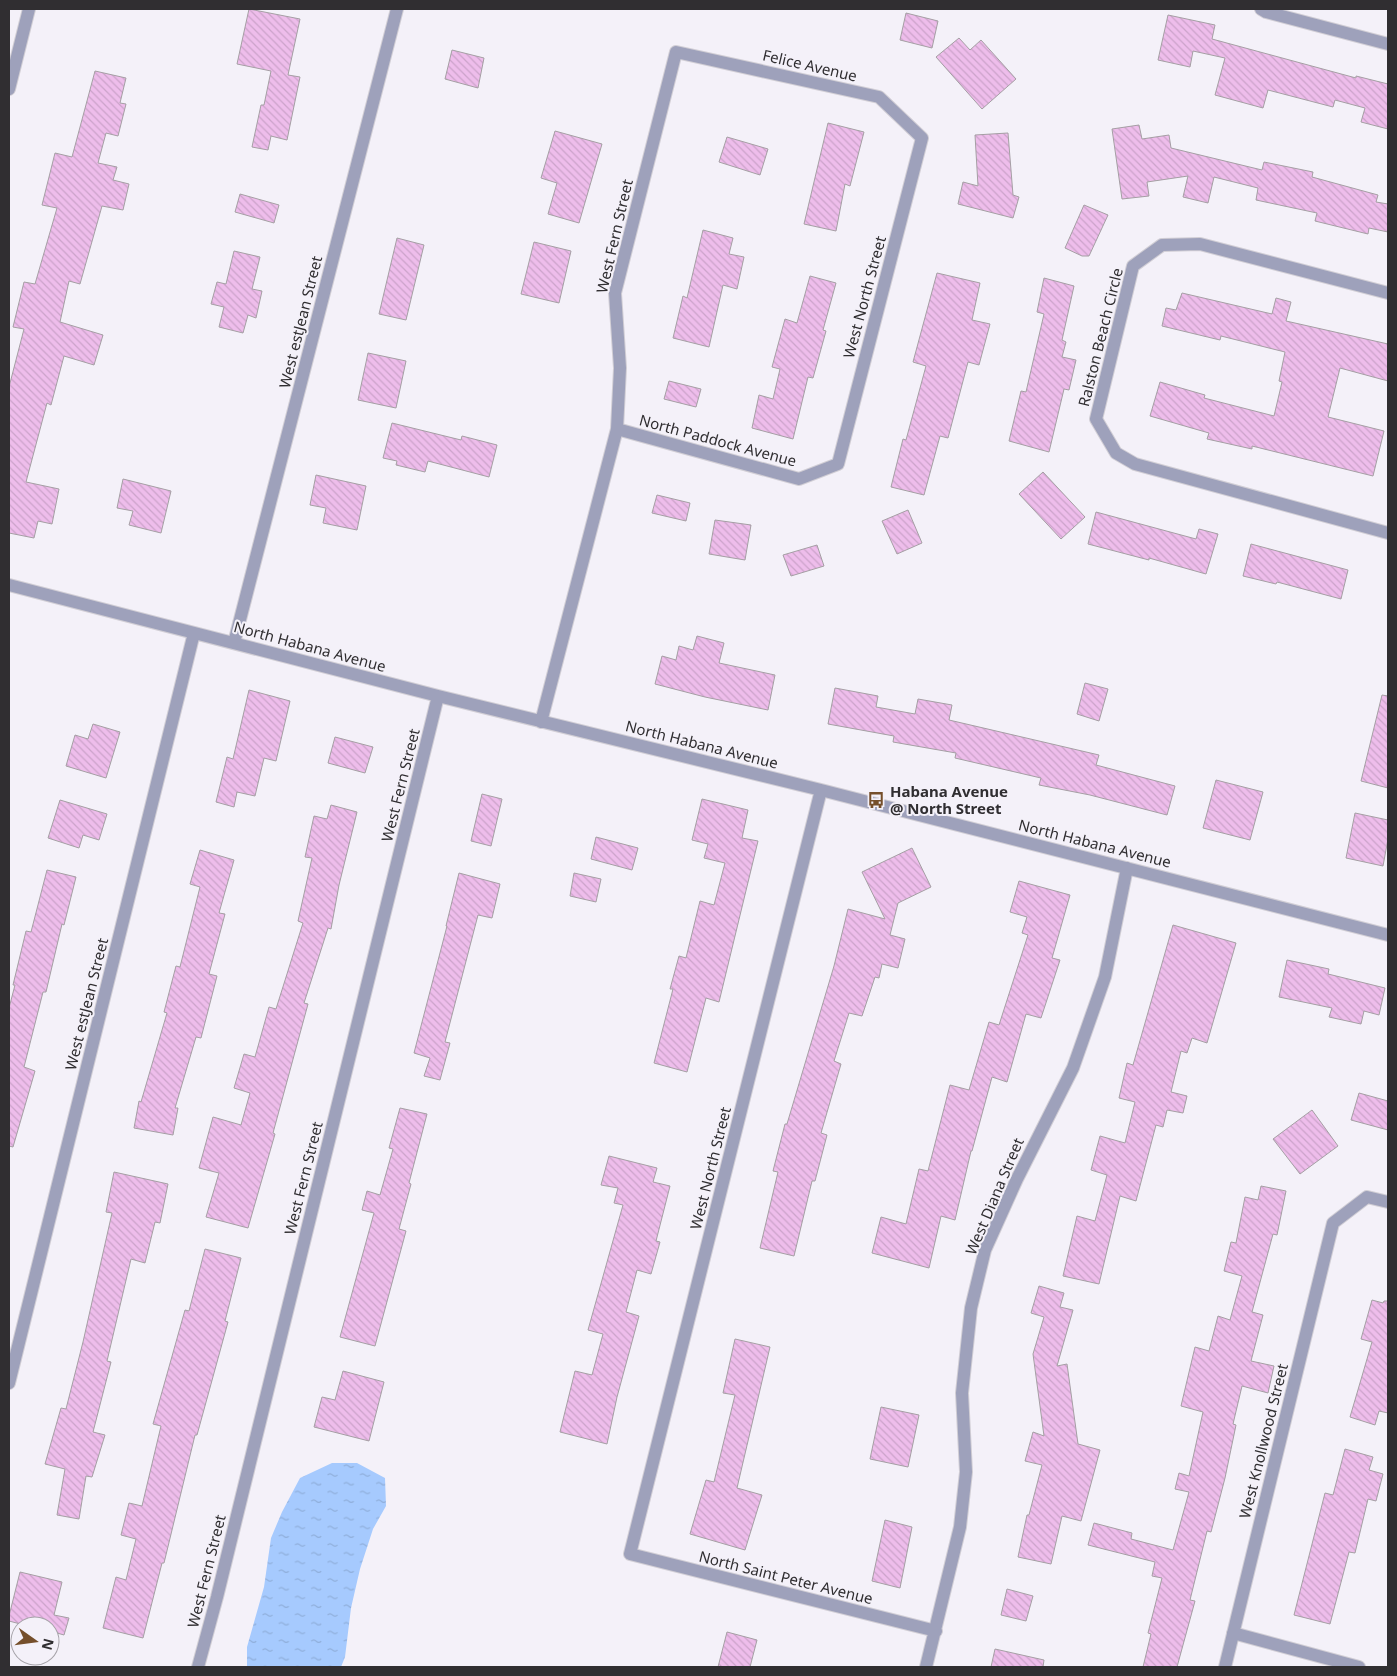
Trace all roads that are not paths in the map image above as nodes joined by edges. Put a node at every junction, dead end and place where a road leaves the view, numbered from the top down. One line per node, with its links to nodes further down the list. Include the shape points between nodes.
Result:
1 (29, 9): 6 (street)
2 (398, 9): 14 (street, West estJean Street)
3 (1261, 9): 4 (street)
4 (1388, 44)
5 (676, 52): 7 (street, Felice Avenue, via 879,97); 9 (street, West Fern Street, via 615,293 620,368)
6 (9, 89)
7 (922, 138): 10 (street, West North Street)
8 (1388, 293): 11 (street, Ralston Beach Circle, via 1200,244 1162,245 1134,266 1096,419 1116,453 1135,464)
9 (617, 429): 10 (street, North Paddock Avenue, via 799,479); 16 (street, West Fern Street)
10 (838, 464)
11 (1388, 533)
12 (9, 585): 13 (street, North Habana Avenue)
13 (194, 633): 14 (street, North Habana Avenue); 21 (street, West estJean Street)
14 (234, 643): 15 (street, North Habana Avenue)
15 (438, 696): 16 (street, North Habana Avenue); 25 (street, West Fern Street)
16 (541, 722): 17 (street, North Habana Avenue)
17 (821, 790): 18 (street, North Habana Avenue); 22 (street, West North Street)
18 (1127, 868): 19 (street, North Habana Avenue); 23 (street, West Diana Street, via 1105,977 1073,1068 1016,1179 983,1260 971,1308 962,1393 966,1472 960,1527)
19 (1388, 935)
20 (1388, 1202): 24 (street, West Knollwood Street, via 1367,1197 1332,1223)
21 (9, 1383)
22 (630, 1554): 23 (street, North Saint Peter Avenue)
23 (936, 1630): 26 (street, West Diana Street)
24 (1233, 1633): 27 (street, West Knollwood Street); 28 (street)
25 (198, 1667)
26 (926, 1667)
27 (1225, 1667)
28 (1359, 1667)

